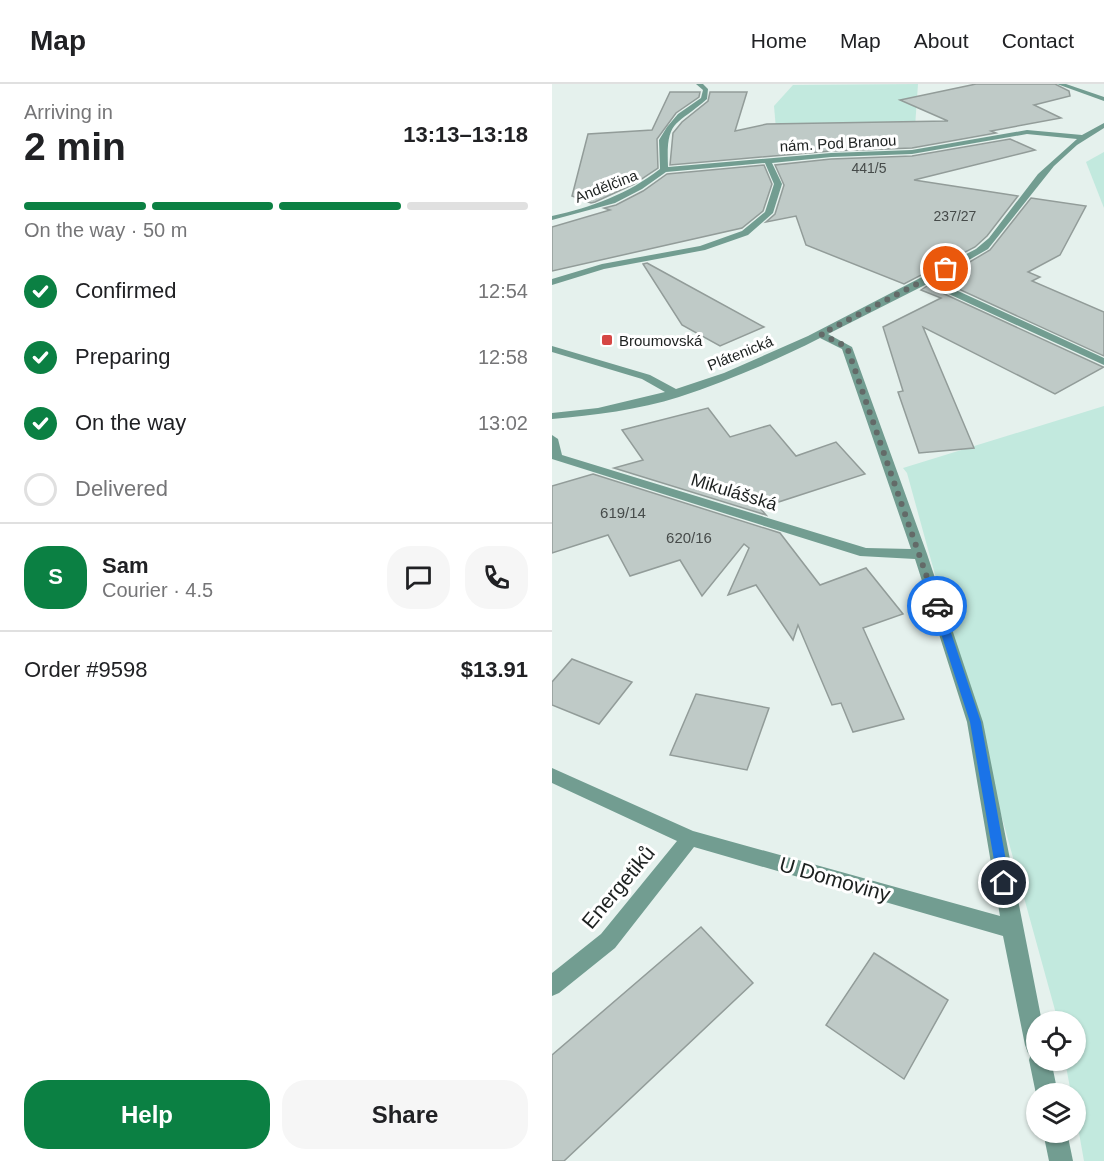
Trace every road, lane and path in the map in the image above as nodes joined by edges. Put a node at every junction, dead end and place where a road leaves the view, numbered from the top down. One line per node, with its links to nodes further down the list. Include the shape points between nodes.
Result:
1 (699, 84): 7 (street, via 706,90 704,99 680,115 663,140)
2 (1060, 84): 3 (street)
3 (1104, 99)
4 (1104, 125): 5 (street)
5 (1081, 137): 6 (street, nám. Pod Branou, via 1011,134 912,152); 9 (street, Plátenická, via 1050,163 984,248)
6 (767, 160): 7 (street, nám. Pod Branou); 10 (street, via 778,184 769,213 745,233 702,248 602,267)
7 (664, 170): 8 (street, Andělčina, via 645,187)
8 (552, 218)
9 (927, 280): 11 (street, Plátenická); 13 (street)
10 (552, 282)
11 (821, 334): 14 (street, Plátenická, via 740,371); 17 (street, via 847,347)
12 (552, 349): 14 (street, via 646,377)
13 (1104, 362)
14 (676, 394): 15 (street, Plátenická, via 582,414)
15 (552, 416)
16 (552, 439): 17 (street, Mikulášská, via 557,457 865,553)
17 (920, 554): 20 (street, via 975,722)
18 (552, 776): 19 (street, U Domoviny)
19 (690, 838): 20 (street, U Domoviny); 21 (street, Energetiků, via 608,940)
20 (1012, 929): 22 (street)
21 (552, 986)
22 (1029, 1011)
23 (1057, 1143): 24 (street)
24 (1061, 1161)

